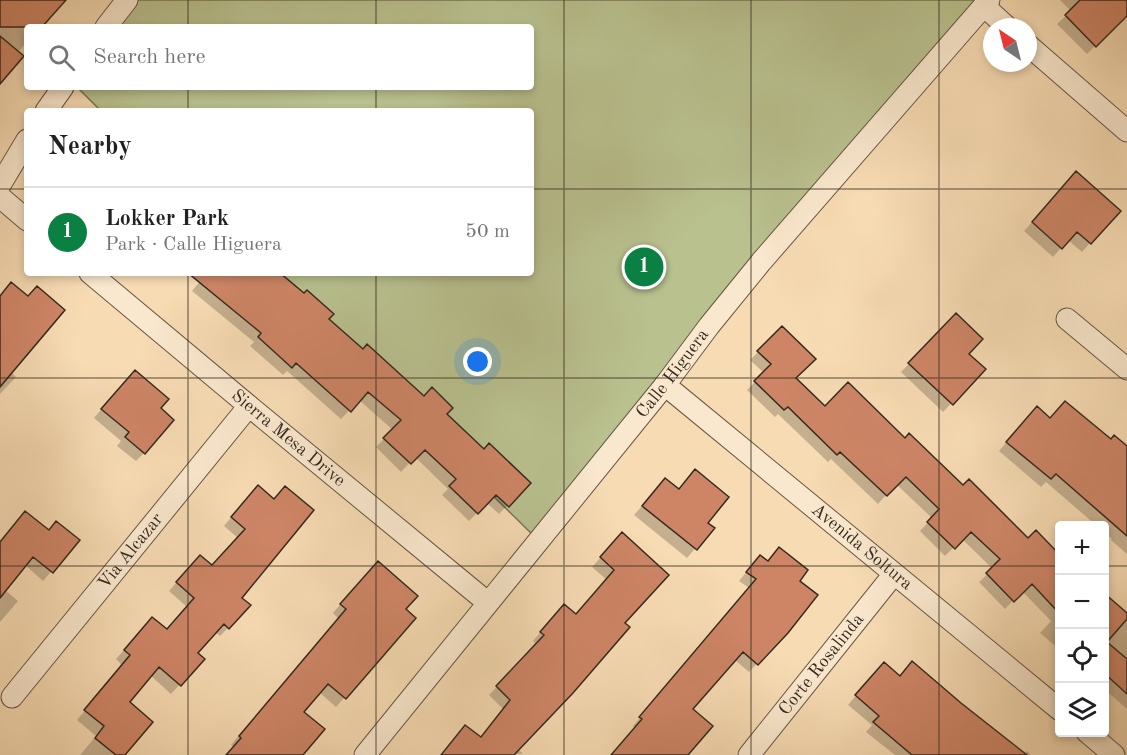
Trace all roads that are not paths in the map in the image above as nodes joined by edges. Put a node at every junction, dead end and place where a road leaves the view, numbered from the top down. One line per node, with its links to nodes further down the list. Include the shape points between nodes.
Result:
1 (127, 0): 4 (street)
2 (986, 3): 3 (street); 16 (street, Calle Higuera, via 761,262)
3 (999, 18)
4 (108, 24)
5 (1037, 53): 8 (street)
6 (61, 90): 7 (street)
7 (48, 108)
8 (1127, 131)
9 (24, 145): 10 (street)
10 (0, 185)
11 (0, 197): 12 (street)
12 (24, 217)
13 (94, 276): 17 (street, Sierra Mesa Drive)
14 (1067, 319): 15 (street)
15 (1127, 369)
16 (665, 385): 18 (street, Avenida Soltura); 19 (street, Calle Higuera)
17 (249, 406): 19 (street, Sierra Mesa Drive); 20 (street, Via Alcazar)
18 (894, 574): 21 (street, Avenida Soltura); 24 (street, Corte Rosalinda)
19 (487, 602): 23 (street, Calle Higuera)
20 (12, 697)
21 (1055, 707)
22 (1093, 737): 25 (street)
23 (365, 755)
24 (750, 755)
25 (1114, 755)

